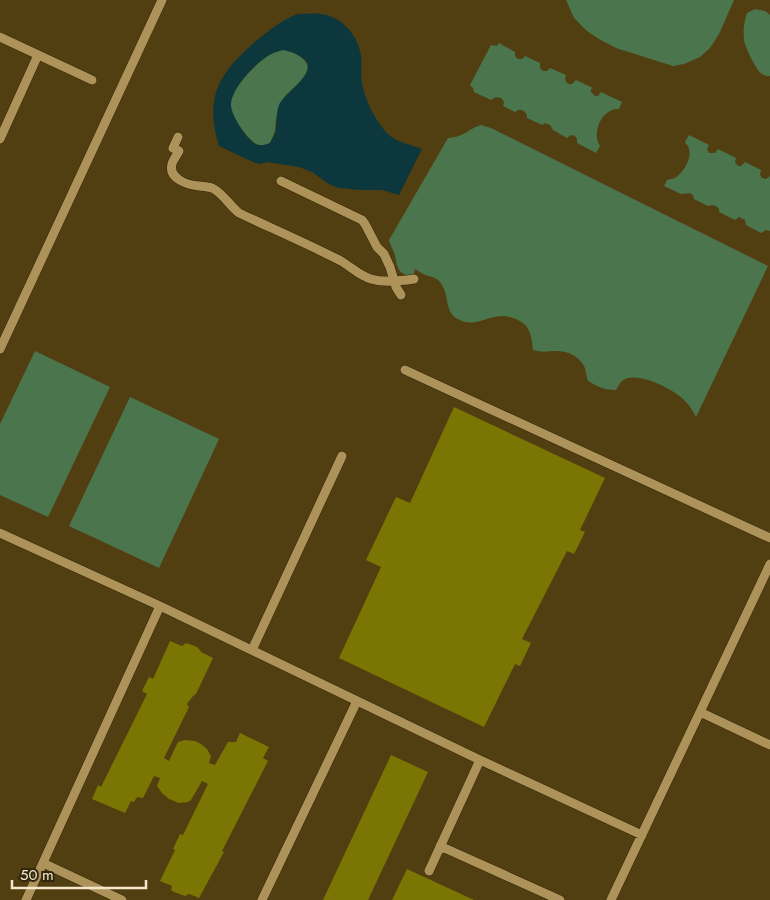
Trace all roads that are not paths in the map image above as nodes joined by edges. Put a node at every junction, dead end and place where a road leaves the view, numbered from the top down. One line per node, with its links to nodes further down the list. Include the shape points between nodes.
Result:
1 (162, 0): 11 (street)
2 (0, 38): 3 (street)
3 (38, 55): 4 (street); 6 (street)
4 (92, 80)
5 (178, 137): 9 (street, via 173,148 180,151 172,164 172,172 178,180 212,188 239,213 342,262 368,279)
6 (0, 139)
7 (282, 181): 9 (street, via 362,220 384,254)
8 (414, 279): 9 (street)
9 (394, 281): 10 (street)
10 (401, 295)
11 (0, 349)
12 (405, 370): 15 (street)
13 (342, 456): 18 (street)
14 (0, 533): 17 (street)
15 (770, 538)
16 (770, 564): 20 (street)
17 (160, 606): 18 (street); 25 (street)
18 (252, 650): 19 (street)
19 (357, 701): 22 (street); 29 (street)
20 (700, 712): 21 (street); 23 (street)
21 (770, 745)
22 (480, 760): 23 (street); 24 (street)
23 (642, 835): 31 (street)
24 (440, 846): 26 (street); 30 (street)
25 (43, 863): 27 (street); 28 (street)
26 (429, 870)
27 (26, 900)
28 (122, 900)
29 (262, 900)
30 (560, 900)
31 (611, 900)

